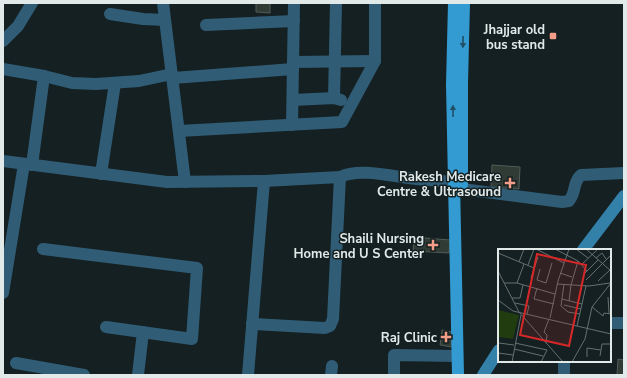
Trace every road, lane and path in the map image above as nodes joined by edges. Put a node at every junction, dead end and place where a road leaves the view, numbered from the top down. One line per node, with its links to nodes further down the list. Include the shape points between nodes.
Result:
1 (32, 3): 12 (street, via 18,26)
2 (163, 3): 9 (street)
3 (294, 3): 10 (street)
4 (336, 3): 13 (street)
5 (375, 3): 14 (street)
6 (454, 3): 32 (main road, one-way to 6, via 452,84)
7 (464, 3): 32 (main road, one-way to 32)
8 (110, 14): 9 (street)
9 (165, 20): 18 (street)
10 (294, 21): 11 (street); 15 (street)
11 (206, 25)
12 (4, 38)
13 (335, 61): 14 (street); 15 (street); 20 (street)
14 (375, 61): 22 (street)
15 (293, 66): 18 (street); 21 (street)
16 (3, 69): 17 (street)
17 (44, 76): 19 (street, via 72,83); 26 (street)
18 (172, 76): 19 (street); 24 (street)
19 (115, 83): 28 (street)
20 (334, 98): 21 (street); 22 (street)
21 (292, 100): 23 (street)
22 (352, 103): 23 (street, via 342,122)
23 (292, 125): 24 (street)
24 (179, 131): 31 (street)
25 (3, 162): 26 (street)
26 (28, 165): 28 (street); 36 (street)
27 (624, 173): 32 (street, via 581,175 576,179 573,196 569,201 562,202)
28 (101, 174): 31 (street)
29 (340, 177): 30 (street); 32 (street, via 356,172); 39 (street, via 333,319 330,326 324,328)
30 (264, 181): 31 (street); 39 (street)
31 (186, 182)
32 (458, 185): 43 (main road); 50 (main road, via 462,342)
33 (624, 196): 35 (street)
34 (43, 249): 41 (street, via 197,268 192,339)
35 (584, 249)
36 (3, 293)
37 (611, 323): 38 (street)
38 (624, 323)
39 (252, 324): 48 (street)
40 (106, 327): 41 (street)
41 (143, 332): 47 (street)
42 (498, 352): 51 (street)
43 (457, 356): 49 (street, via 394,355); 50 (main road)
44 (564, 362): 52 (street)
45 (16, 363): 46 (street)
46 (84, 375)
47 (138, 375)
48 (248, 375)
49 (394, 375)
50 (458, 375)
51 (483, 375)
52 (564, 375)

